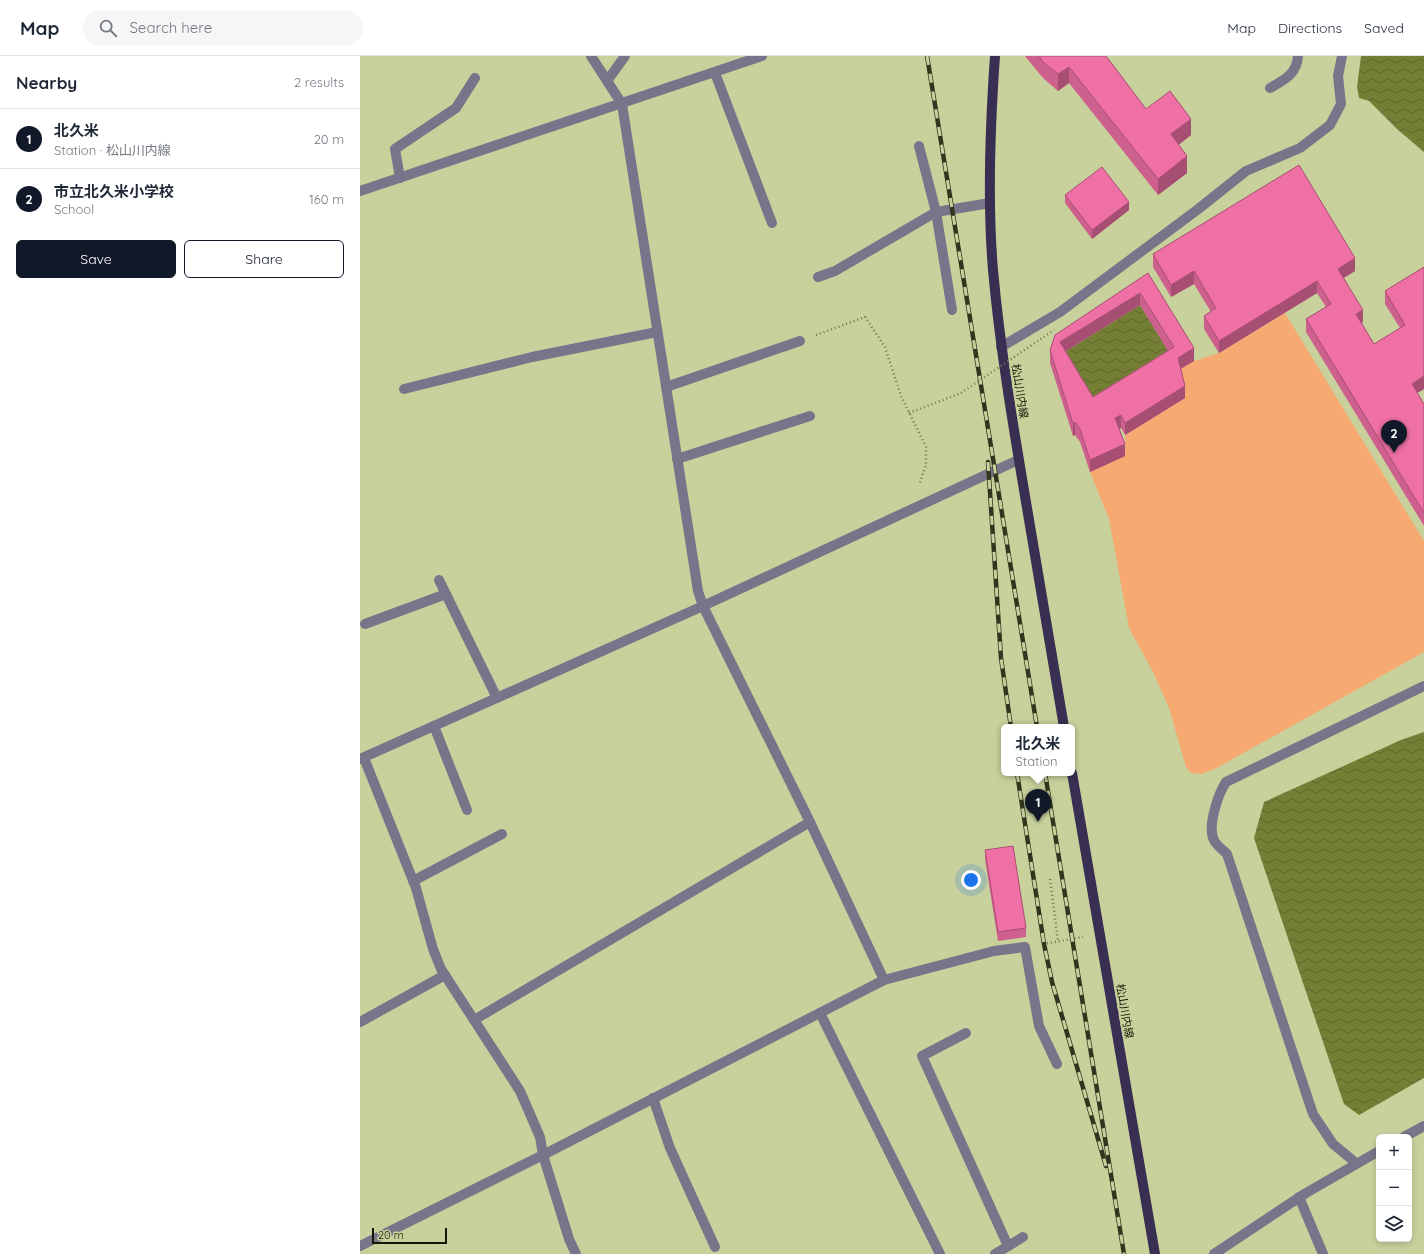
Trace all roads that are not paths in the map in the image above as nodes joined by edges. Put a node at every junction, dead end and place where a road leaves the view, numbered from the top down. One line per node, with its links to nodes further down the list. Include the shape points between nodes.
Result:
1 (591, 56): 9 (street)
2 (625, 56): 9 (street)
3 (762, 56): 7 (street)
4 (995, 56): 15 (main road, 松山川内線, via 990,130)
5 (1298, 56): 10 (street, via 1298,63 1290,77)
6 (1342, 56): 22 (street, via 1338,76 1341,104 1330,125 1300,148 1246,171 1060,312)
7 (715, 73): 11 (street); 17 (street)
8 (475, 78): 13 (street, via 456,108 395,149)
9 (607, 81): 11 (street)
10 (1270, 88)
11 (622, 104): 13 (street); 20 (street)
12 (918, 146): 16 (street)
13 (400, 178): 14 (street)
14 (360, 192)
15 (990, 202): 16 (street); 22 (main road, 松山川内線, via 993,269)
16 (936, 212): 18 (street, via 835,271); 19 (street)
17 (772, 223)
18 (818, 277)
19 (952, 310)
20 (657, 332): 23 (street); 24 (street, via 532,357)
21 (800, 341): 23 (street)
22 (1001, 347): 27 (main road, 松山川内線)
23 (666, 387): 26 (street)
24 (404, 389)
25 (810, 416): 26 (street)
26 (677, 459): 30 (street, via 698,591)
27 (1018, 460): 30 (street); 34 (main road, 松山川内線)
28 (439, 580): 29 (street)
29 (446, 594): 31 (street); 33 (street)
30 (703, 606): 33 (street); 39 (street)
31 (365, 624)
32 (1424, 686): 54 (street, via 1226,782 1220,792 1211,830 1214,841 1227,854 1313,1114 1333,1144)
33 (497, 698): 35 (street)
34 (1063, 724)
35 (434, 726): 36 (street); 38 (street)
36 (362, 758): 41 (street)
37 (1073, 776): 63 (main road, 松山川内線)
38 (467, 810)
39 (810, 822): 43 (street); 45 (street)
40 (502, 834): 41 (street)
41 (413, 881): 42 (street, via 433,949)
42 (445, 976): 45 (street); 46 (street)
43 (884, 980): 44 (street); 48 (street, via 994,951 1025,947 1039,1026)
44 (820, 1013): 49 (street); 61 (street)
45 (474, 1020): 53 (street, via 520,1091 540,1137)
46 (360, 1022)
47 (966, 1033): 58 (street, via 922,1056)
48 (1057, 1064)
49 (653, 1098): 53 (street); 59 (street, via 670,1148)
50 (1424, 1126): 51 (street)
51 (1409, 1134)
52 (1376, 1153): 54 (street)
53 (543, 1155): 57 (street); 60 (street)
54 (1356, 1163): 55 (street)
55 (1299, 1197): 64 (street); 65 (street)
56 (1023, 1237): 58 (street)
57 (360, 1246)
58 (1008, 1246): 62 (street)
59 (715, 1247)
60 (576, 1254)
61 (940, 1254)
62 (995, 1254)
63 (1155, 1254)
64 (1214, 1254)
65 (1323, 1254)

